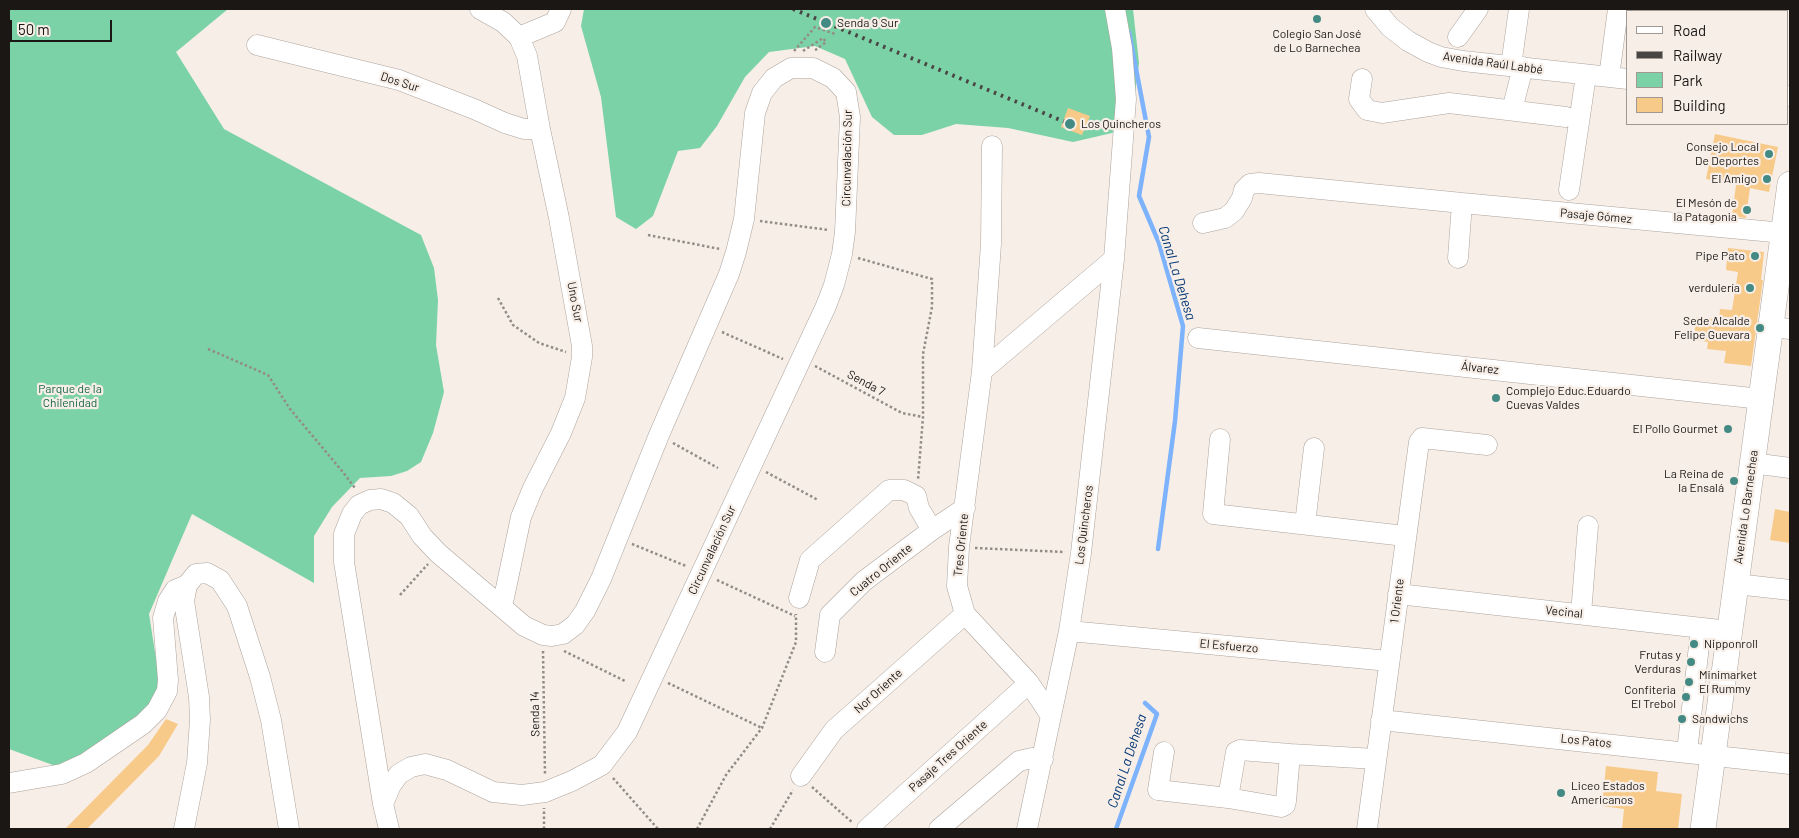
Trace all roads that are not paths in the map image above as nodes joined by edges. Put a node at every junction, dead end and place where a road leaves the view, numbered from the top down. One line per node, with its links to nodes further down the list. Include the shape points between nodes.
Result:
1 (480, 9): 8 (street, via 503,22)
2 (561, 9): 8 (street, via 555,22)
3 (1115, 9): 25 (street, Los Quincheros, via 1126,99)
4 (1375, 9): 11 (street, Avenida Raúl Labbé, via 1397,33 1428,52 1450,59)
5 (1478, 9): 9 (street)
6 (1519, 9): 11 (street)
7 (1618, 9): 13 (street)
8 (520, 37): 17 (street, Uno Sur, via 527,56)
9 (1458, 37)
10 (257, 44): 17 (street, Dos Sur, via 399,80 505,123)
11 (1517, 67): 12 (street, Avenida Raúl Labbé); 15 (street)
12 (1586, 74): 13 (street, Avenida Raúl Labbé); 20 (street)
13 (1618, 78)
14 (1362, 79): 15 (street, via 1359,99 1367,110 1382,112 1449,103)
15 (1512, 110): 16 (street)
16 (1566, 117)
17 (540, 130): 44 (street, Uno Sur, via 581,333 582,357 575,398 521,517)
18 (992, 146): 28 (street, Tres Oriente)
19 (1790, 184): 23 (main road, Avenida Lo Barnechea)
20 (1569, 190)
21 (1462, 203): 22 (street, Pasaje Gómez, via 1259,183 1250,184 1244,190 1234,211 1225,218); 23 (street, Pasaje Gómez); 24 (street)
22 (1203, 223)
23 (1784, 233): 26 (main road, Avenida Lo Barnechea)
24 (1458, 258)
25 (1114, 260): 28 (street); 49 (street, Los Quincheros, via 1081,553)
26 (1780, 328): 29 (main road, Avenida Lo Barnechea)
27 (1198, 338): 29 (street, Álvarez)
28 (982, 371): 35 (street, Tres Oriente)
29 (1761, 399): 33 (main road, Avenida Lo Barnechea)
30 (1220, 439): 36 (street, via 1213,514)
31 (1487, 445): 39 (street, 1 Oriente, via 1422,438)
32 (1314, 448): 36 (street)
33 (1752, 463): 34 (street); 40 (main road, Avenida Lo Barnechea)
34 (1790, 468)
35 (965, 508): 38 (street, Cuatro Oriente); 46 (street, Tres Oriente, via 957,586)
36 (1305, 524): 39 (street)
37 (1588, 526): 47 (street)
38 (932, 530): 45 (street, via 916,496 904,490 888,490 810,560); 51 (street, Cuatro Oriente, via 864,581 830,615)
39 (1405, 536): 43 (street, 1 Oriente)
40 (1736, 584): 42 (street); 50 (main road, Avenida Lo Barnechea)
41 (186, 585): 64 (street, via 175,590 163,618 168,680 167,692 157,710 143,724 86,763 62,774); 67 (street, via 184,601 200,720 197,762); 68 (street, via 196,574 207,573 220,580 236,606 272,720)
42 (1790, 590)
43 (1398, 594): 47 (street, Vecinal); 52 (street, 1 Oriente)
44 (502, 607): 66 (street, via 438,553 399,506 380,499 364,502 355,509 346,527 344,562); 66 (street, Circunvalación Sur, via 524,626 552,636 563,634 575,625 585,611 619,538 736,252 744,219 755,114 762,93 774,78 792,68 813,68 833,78 846,92 850,117 845,232 834,286 627,732 602,765 545,792 522,795 493,792 447,770 424,764 400,774)
45 (797, 607)
46 (965, 614): 53 (street, Tres Oriente); 63 (street, Nor Oriente, via 834,730)
47 (1581, 614): 48 (street, Vecinal)
48 (1701, 628): 50 (street, Vecinal); 57 (street)
49 (1069, 631): 52 (street, El Esfuerzo); 54 (street, Los Quincheros)
50 (1729, 631): 59 (main road, Avenida Lo Barnechea)
51 (825, 652)
52 (1389, 661): 55 (street, 1 Oriente)
53 (1029, 683): 54 (street, Tres Oriente); 70 (street, Pasaje Tres Oriente)
54 (1051, 716): 60 (street, Los Quincheros)
55 (1381, 720): 57 (street, Los Patos); 61 (street, 1 Oriente)
56 (1164, 752): 65 (street, via 1158,790)
57 (1687, 752): 59 (street, Los Patos)
58 (1290, 754): 61 (street); 65 (street, via 1236,752); 65 (street, via 1284,805)
59 (1712, 755): 62 (street, Los Patos); 74 (main road, Avenida Lo Barnechea)
60 (1042, 759): 71 (street, via 1019,761); 72 (street, Los Quincheros)
61 (1376, 759): 73 (street, 1 Oriente)
62 (1790, 764)
63 (801, 776)
64 (9, 783)
65 (1228, 798)
66 (383, 804): 69 (street)
67 (184, 829)
68 (289, 829)
69 (389, 829)
70 (862, 829)
71 (939, 829)
72 (1027, 829)
73 (1367, 829)
74 (1703, 829)

